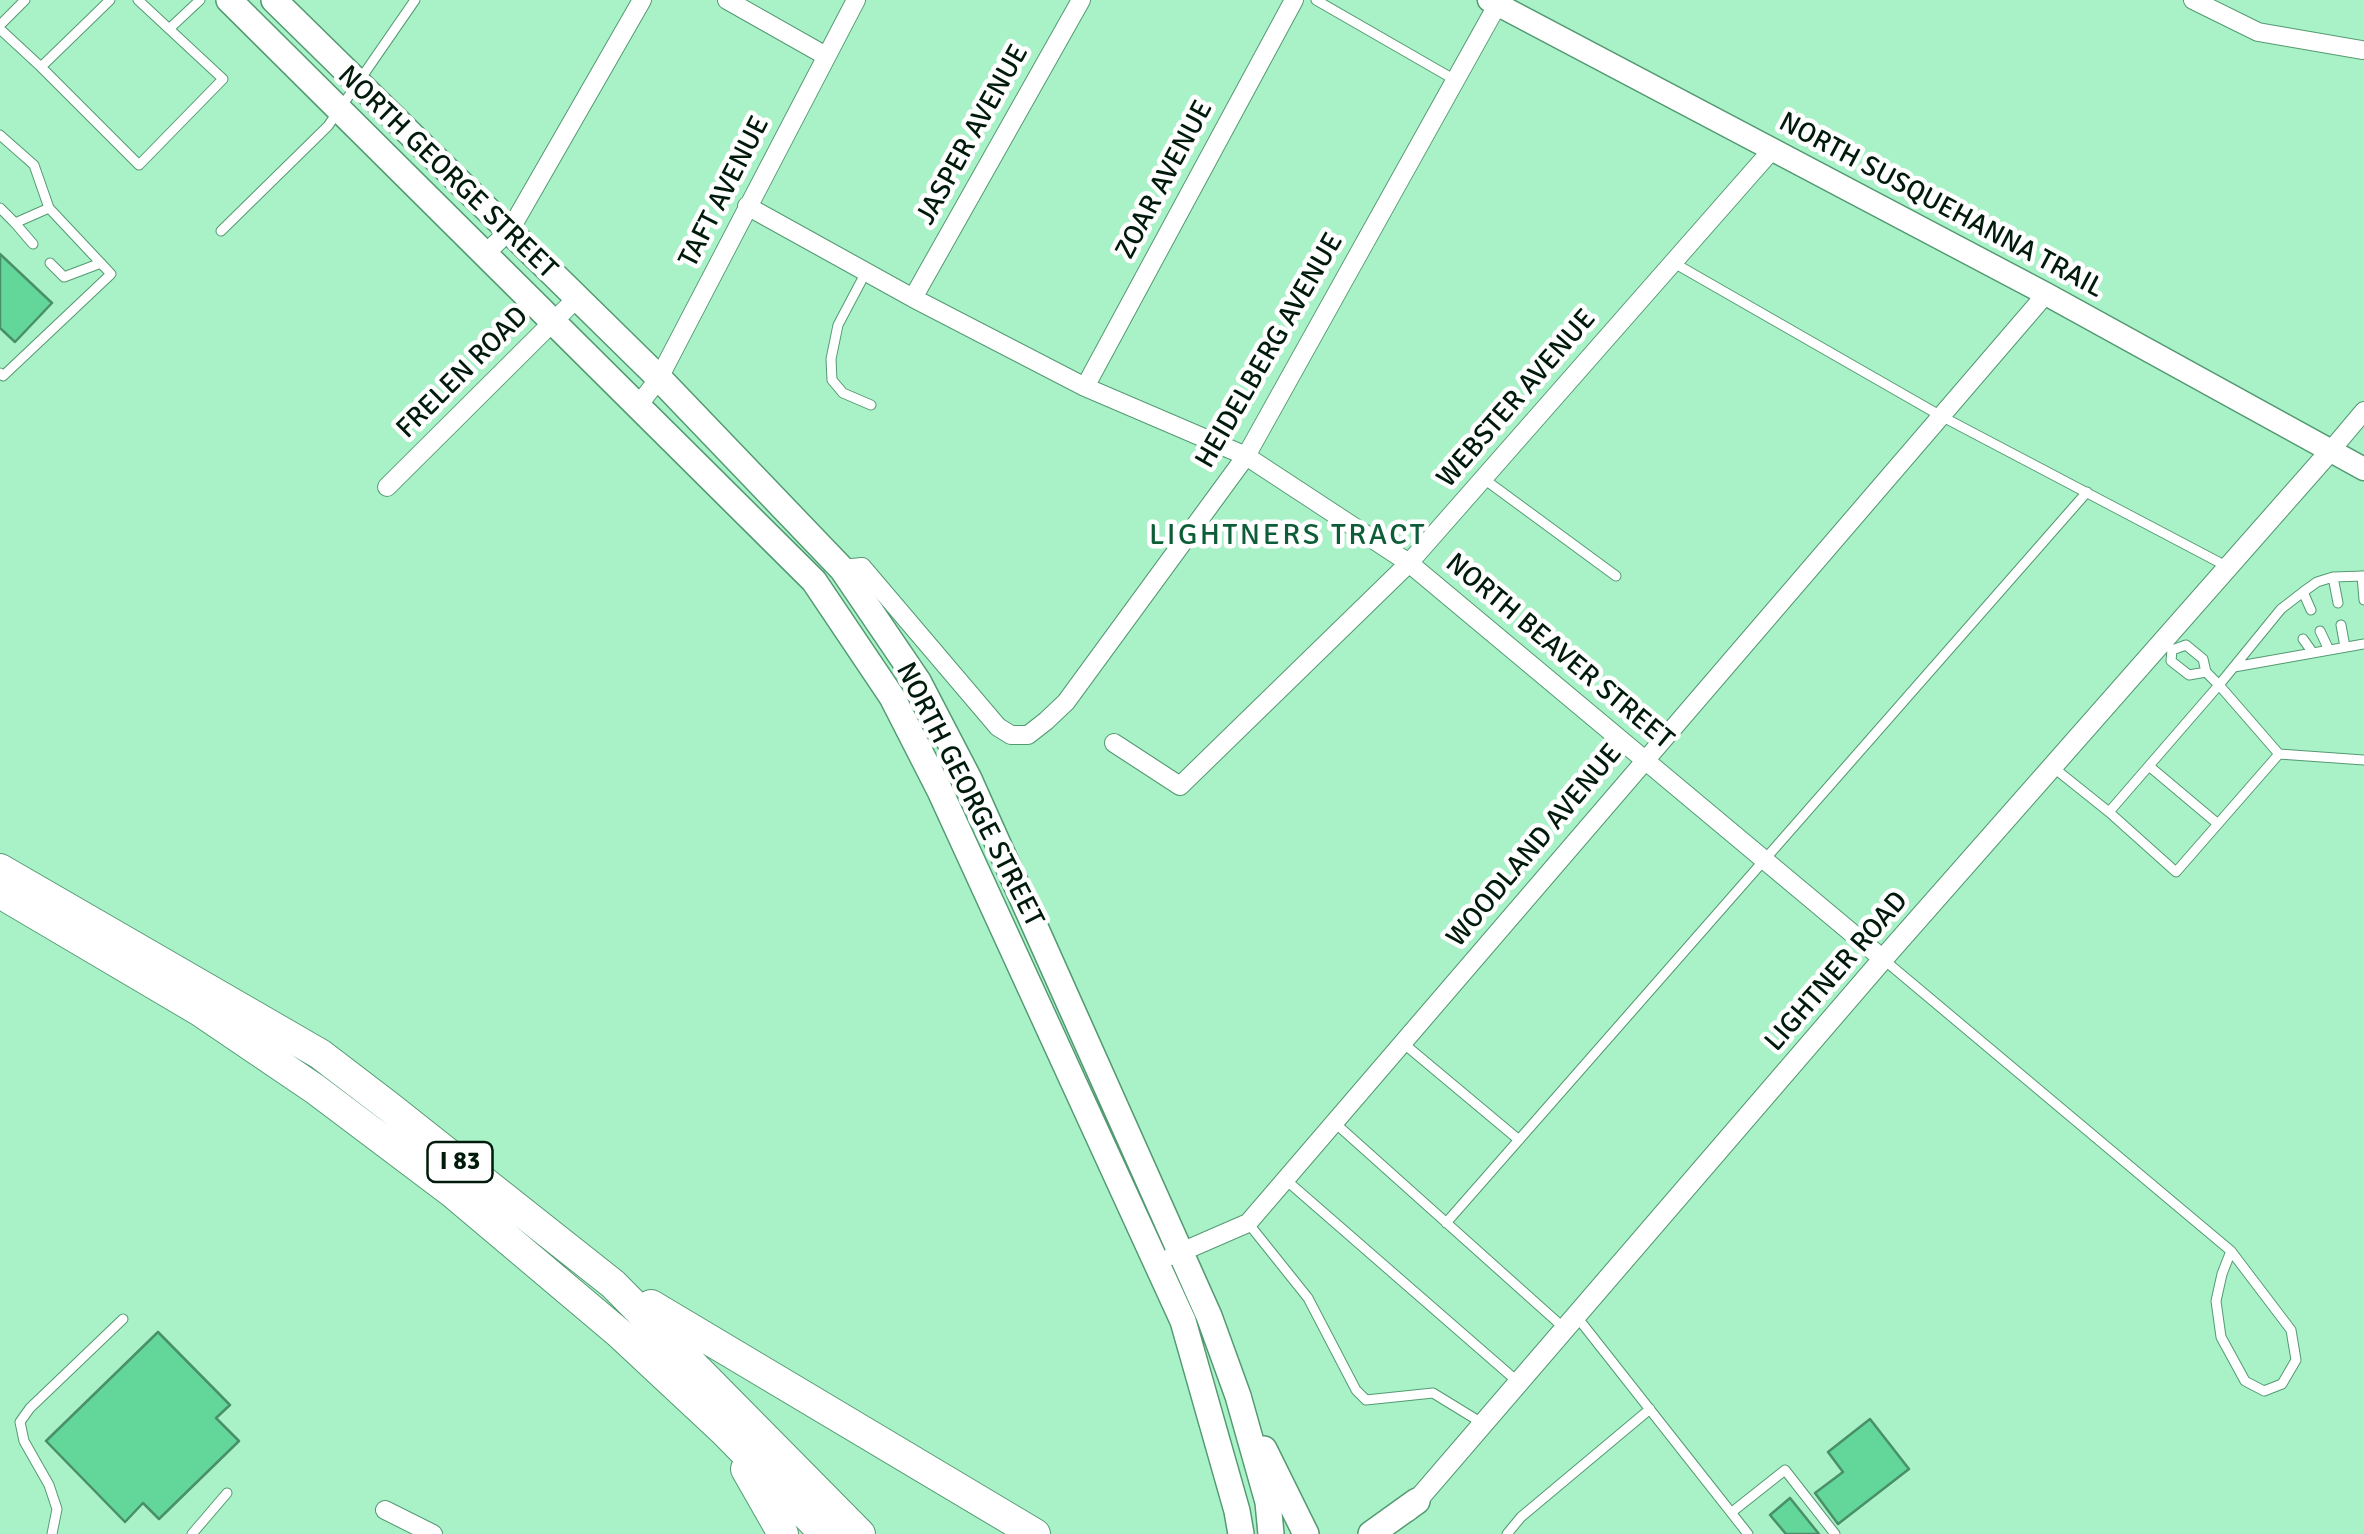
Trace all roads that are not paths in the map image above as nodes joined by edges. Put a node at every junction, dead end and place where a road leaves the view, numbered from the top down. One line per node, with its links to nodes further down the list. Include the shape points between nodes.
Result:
1 (7, 0): 17 (lane)
2 (26, 0): 17 (lane)
3 (110, 0): 22 (lane)
4 (138, 0): 19 (lane)
5 (200, 0): 19 (lane)
6 (229, 0): 25 (main road, NORTH GEORGE STREET)
7 (274, 0): 24 (main road, NORTH GEORGE STREET)
8 (415, 0): 24 (lane)
9 (642, 0): 32 (street)
10 (727, 0): 21 (street)
11 (856, 0): 21 (street, TAFT AVENUE)
12 (1081, 0): 42 (street, JASPER AVENUE)
13 (1294, 0): 46 (street, ZOAR AVENUE)
14 (1316, 0): 23 (lane)
15 (2193, 0): 20 (street, via 2258,32)
16 (1495, 1): 23 (street, HEIDELBERG AVENUE); 27 (main road, NORTH SUSQUEHANNA TRAIL)
17 (16, 9): 18 (lane)
18 (0, 27): 22 (lane)
19 (170, 28): 22 (lane, via 223,80 138,164)
20 (2363, 50)
21 (826, 56): 28 (street, TAFT AVENUE)
22 (41, 67)
23 (1455, 80): 52 (street, HEIDELBERG AVENUE)
24 (358, 81): 25 (lane); 32 (main road, NORTH GEORGE STREET)
25 (339, 109): 33 (lane); 35 (main road, NORTH GEORGE STREET)
26 (0, 135): 30 (lane, via 34,165)
27 (1772, 151): 36 (street, WEBSTER AVENUE); 40 (main road, NORTH SUSQUEHANNA TRAIL)
28 (747, 206): 39 (street, NORTH BEAVER STREET); 45 (street, TAFT AVENUE)
29 (0, 208): 31 (lane)
30 (49, 208): 31 (lane); 38 (lane)
31 (15, 224): 34 (lane)
32 (510, 230): 35 (street); 41 (main road, NORTH GEORGE STREET)
33 (222, 231)
34 (33, 244)
35 (486, 254): 43 (main road, NORTH GEORGE STREET)
36 (1674, 262): 50 (lane); 54 (street, WEBSTER AVENUE)
37 (50, 263): 38 (lane, via 64,276)
38 (100, 263): 44 (lane, via 111,274)
39 (866, 272): 42 (street, NORTH BEAVER STREET); 47 (lane, via 838,325 832,380 843,393)
40 (2046, 294): 50 (street, WOODLAND AVENUE); 51 (main road, NORTH SUSQUEHANNA TRAIL)
41 (576, 298): 43 (street, FRELEN ROAD); 45 (main road, NORTH GEORGE STREET)
42 (913, 298): 46 (street, NORTH BEAVER STREET)
43 (555, 320): 48 (main road, NORTH GEORGE STREET); 55 (street, FRELEN ROAD)
44 (0, 373)
45 (659, 378): 48 (street, TAFT AVENUE); 59 (main road, NORTH GEORGE STREET)
46 (1086, 387): 52 (street, NORTH BEAVER STREET)
47 (871, 405)
48 (638, 406): 101 (main road, NORTH GEORGE STREET, via 814,581 892,697)
49 (2364, 411): 51 (street)
50 (1941, 416): 56 (lane); 84 (street, WOODLAND AVENUE)
51 (2332, 449): 53 (main road, NORTH SUSQUEHANNA TRAIL); 58 (street, LIGHTNER ROAD)
52 (1246, 456): 57 (street, NORTH BEAVER STREET); 59 (street, HEIDELBERG AVENUE, via 1066,702 1028,735 998,727 862,567)
53 (2364, 468)
54 (1484, 479): 57 (street, WEBSTER AVENUE); 60 (lane)
55 (387, 487)
56 (2087, 492): 58 (lane); 90 (lane)
57 (1409, 563): 82 (street, WEBSTER AVENUE, via 1180,786); 84 (street, NORTH BEAVER STREET)
58 (2228, 567): 75 (street, LIGHTNER ROAD)
59 (842, 569): 101 (main road, NORTH GEORGE STREET, via 918,681 969,779)
60 (1616, 576)
61 (2363, 576): 62 (lane); 64 (lane)
62 (2334, 577): 63 (lane); 65 (lane)
63 (2303, 592): 66 (lane); 67 (lane)
64 (2364, 600)
65 (2338, 604)
66 (2282, 609): 68 (lane); 70 (lane)
67 (2311, 610)
68 (2290, 621)
69 (2342, 625): 76 (lane)
70 (2265, 629): 72 (lane); 79 (lane)
71 (2320, 630): 77 (lane)
72 (2274, 637)
73 (2303, 640): 78 (lane)
74 (2364, 644): 76 (lane)
75 (2167, 645): 80 (lane, via 2186,645 2203,659); 80 (lane, via 2171,661 2190,675); 87 (street, LIGHTNER ROAD)
76 (2345, 647): 77 (lane)
77 (2329, 650): 78 (lane)
78 (2313, 653): 79 (lane)
79 (2234, 667): 81 (lane)
80 (2206, 672): 81 (lane)
81 (2219, 685): 83 (lane); 86 (lane)
82 (1114, 743)
83 (2279, 754): 85 (lane); 89 (lane)
84 (1645, 759): 90 (street, NORTH BEAVER STREET); 94 (street, WOODLAND AVENUE)
85 (2364, 760)
86 (2149, 766): 88 (lane); 89 (lane)
87 (2052, 767): 88 (lane); 93 (street, LIGHTNER ROAD)
88 (2109, 812): 89 (lane, via 2176,872)
89 (2218, 824)
90 (1766, 860): 93 (street, NORTH BEAVER STREET); 96 (lane)
91 (0, 868): 102 (highway, I 83, via 320,1054)
92 (0, 893): 109 (highway, I 83, via 200,1011 360,1122 575,1294)
93 (1883, 959): 100 (lane); 104 (street, LIGHTNER ROAD)
94 (1404, 1043): 95 (street, WOODLAND AVENUE); 96 (lane)
95 (1335, 1123): 97 (street, WOODLAND AVENUE); 99 (lane)
96 (1519, 1140): 99 (lane)
97 (1286, 1180): 98 (street, WOODLAND AVENUE); 105 (lane)
98 (1248, 1223): 101 (street, WOODLAND AVENUE); 108 (lane, via 1308,1298 1366,1400 1433,1393)
99 (1446, 1224): 104 (lane)
100 (2231, 1251): 100 (lane, via 2291,1330 2296,1360 2282,1384 2264,1391 2245,1381 2221,1338 2216,1301)
101 (1169, 1257): 106 (main road, NORTH GEORGE STREET, via 1209,1316); 121 (main road, NORTH GEORGE STREET)
102 (613, 1284): 119 (highway, I 83); 120 (highway)
103 (123, 1319): 114 (lane, via 20,1422 49,1485 56,1510)
104 (1571, 1323): 105 (street, LIGHTNER ROAD); 107 (lane)
105 (1520, 1384): 108 (street, LIGHTNER ROAD)
106 (1238, 1396): 122 (main road, NORTH GEORGE STREET); 123 (main road)
107 (1650, 1410): 113 (lane); 126 (lane)
108 (1484, 1424): 111 (street, LIGHTNER ROAD)
109 (724, 1432): 117 (highway); 118 (highway, I 83)
110 (227, 1494): 115 (lane)
111 (1416, 1501): 124 (main road); 125 (street, LIGHTNER ROAD)
112 (385, 1510): 116 (street)
113 (1732, 1512): 127 (lane); 128 (lane, via 1786,1470)
114 (52, 1534)
115 (192, 1534)
116 (433, 1534)
117 (782, 1534)
118 (825, 1534)
119 (860, 1534)
120 (1034, 1534)
121 (1241, 1534)
122 (1271, 1534)
123 (1306, 1534)
124 (1371, 1534)
125 (1388, 1534)
126 (1507, 1534)
127 (1748, 1534)
128 (1835, 1534)

